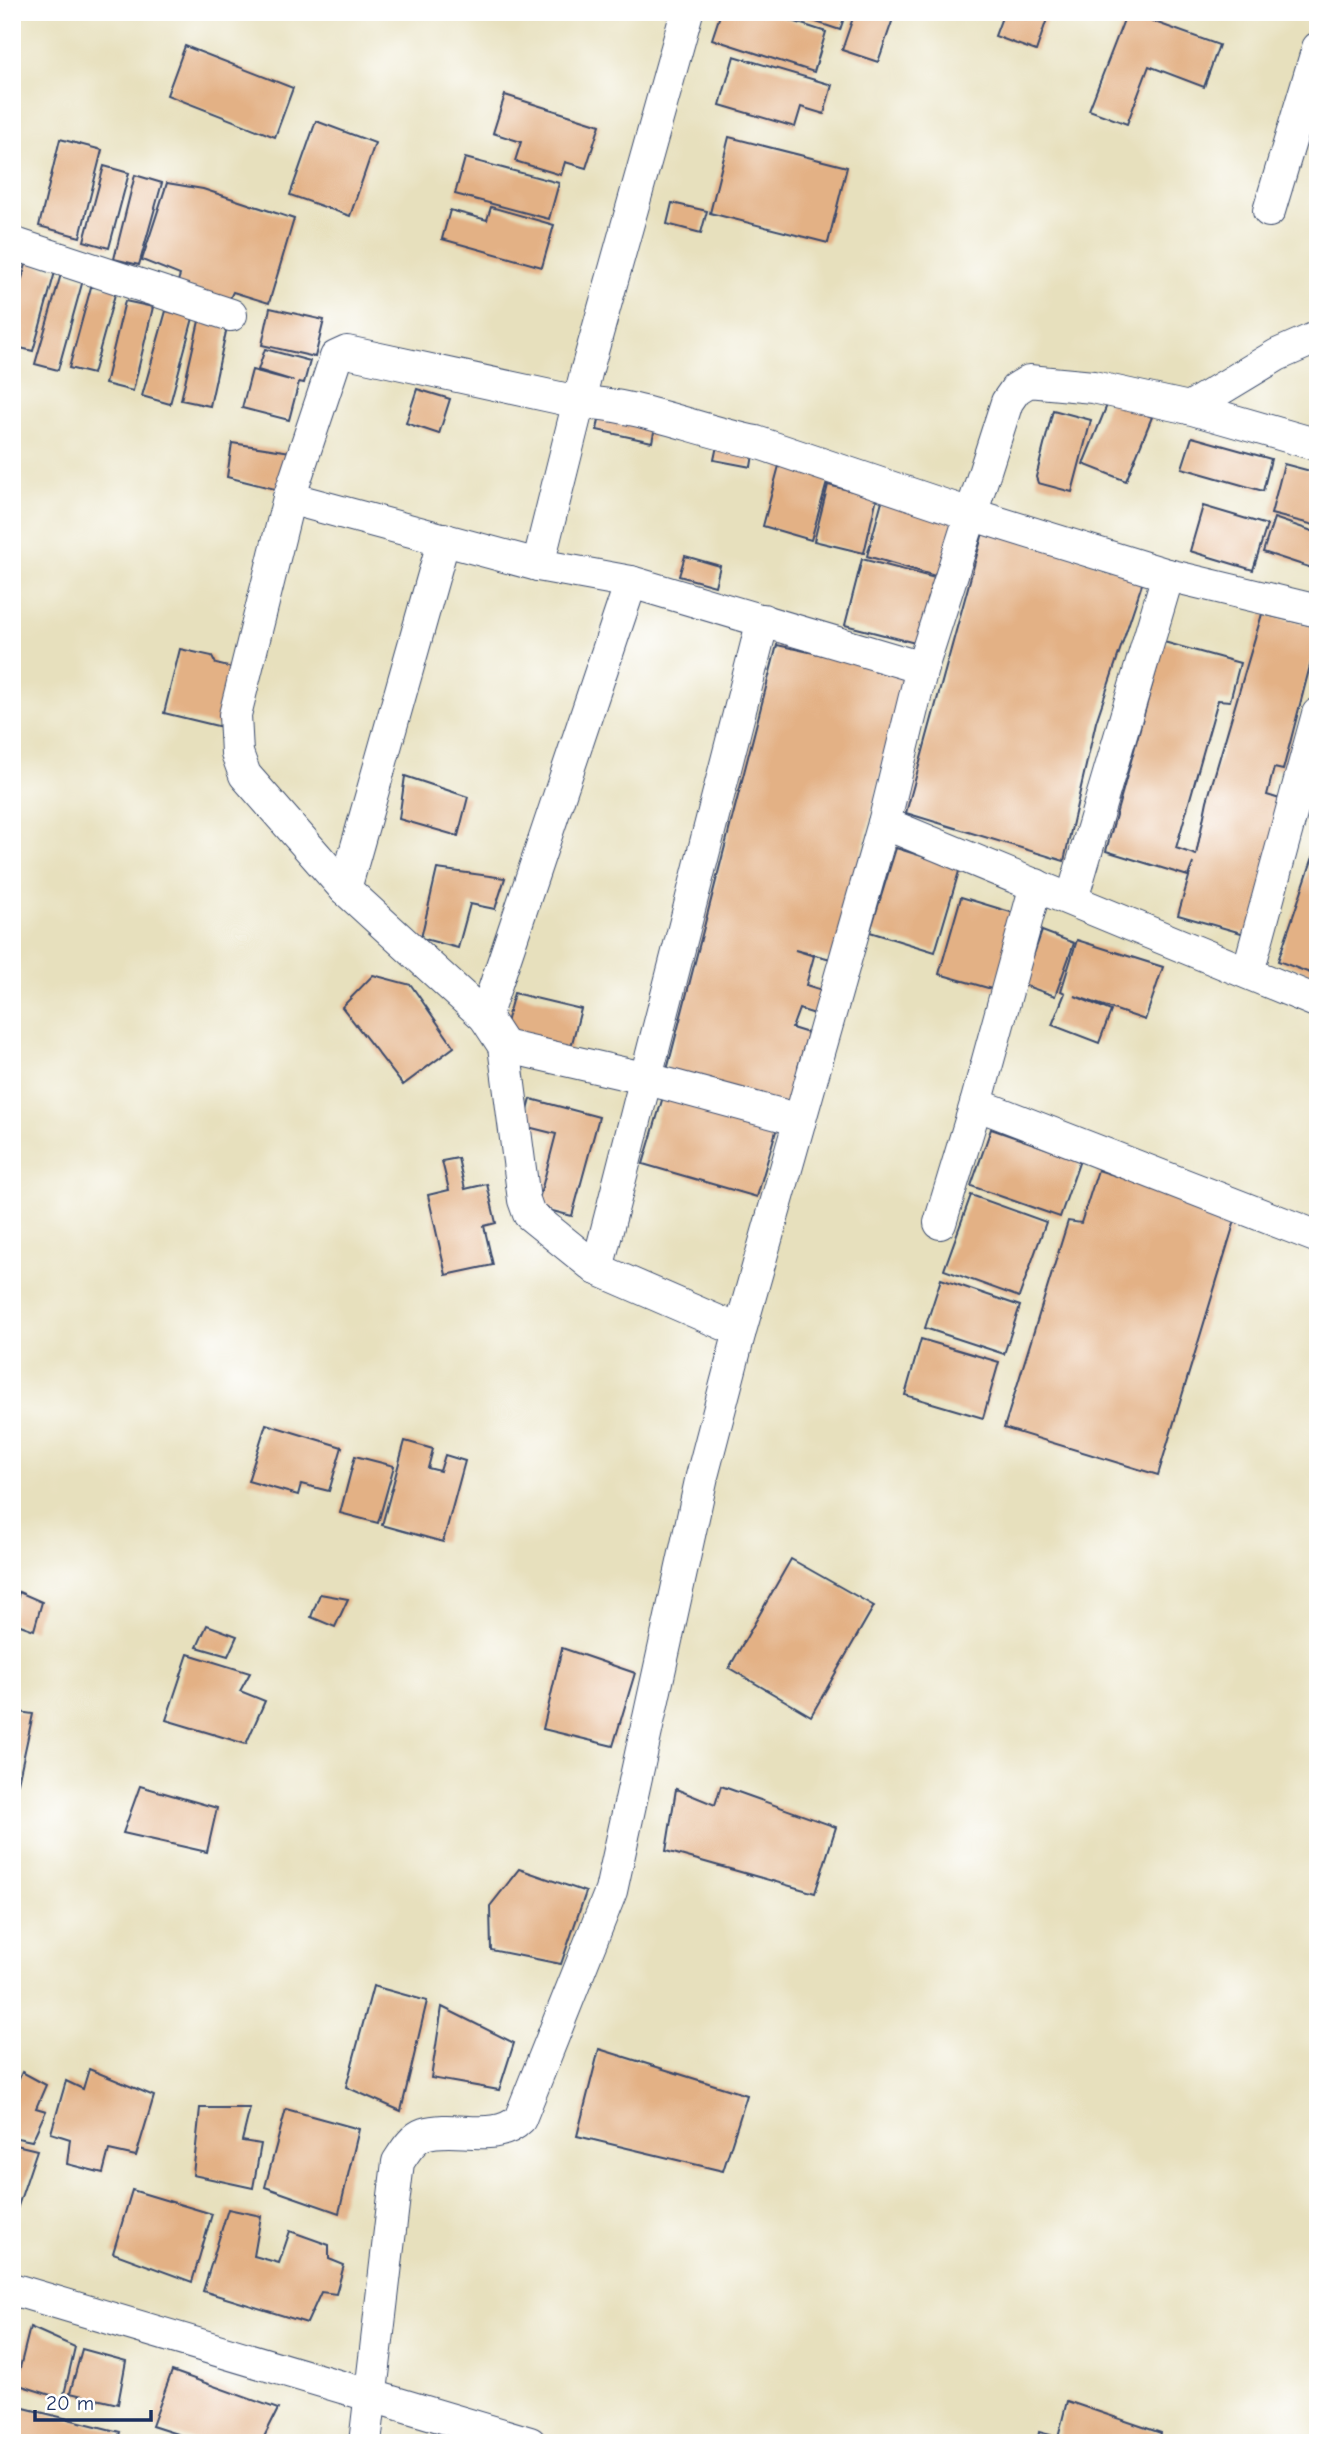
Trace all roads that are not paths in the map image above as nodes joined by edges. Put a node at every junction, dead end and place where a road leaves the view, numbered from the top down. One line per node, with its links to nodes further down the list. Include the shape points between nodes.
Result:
1 (687, 12): 7 (street)
2 (1318, 48): 3 (street)
3 (1269, 211)
4 (12, 243): 5 (street)
5 (231, 315)
6 (1318, 337): 8 (street, via 1276,355)
7 (578, 402): 10 (street, via 347,352 334,362); 11 (street, via 658,415 756,442); 13 (street)
8 (1189, 408): 9 (street); 11 (street, via 1093,387 1029,381 1007,402)
9 (1318, 445)
10 (289, 498): 12 (street); 22 (street, via 235,715 237,753 245,775)
11 (970, 514): 14 (street); 18 (street)
12 (444, 539): 13 (street); 22 (street)
13 (538, 565): 15 (street)
14 (1168, 575): 16 (street); 23 (street)
15 (631, 582): 17 (street); 26 (street)
16 (1318, 611)
17 (763, 620): 18 (street); 28 (street)
18 (922, 668): 20 (street)
19 (1318, 714): 24 (street)
20 (884, 823): 21 (street); 30 (street)
21 (1036, 885): 23 (street); 29 (street)
22 (345, 889): 26 (street)
23 (1072, 899): 24 (street)
24 (1248, 972): 25 (street)
25 (1318, 1002)
26 (485, 1017): 27 (street)
27 (504, 1046): 28 (street); 33 (street, via 526,1210)
28 (648, 1079): 30 (street); 33 (street)
29 (976, 1104): 31 (street); 32 (street)
30 (800, 1121): 34 (street)
31 (940, 1223)
32 (1318, 1237)
33 (597, 1269): 34 (street)
34 (740, 1331): 36 (street, via 702,1476 611,1891 520,2119 506,2130 423,2134 398,2162)
35 (12, 2289): 36 (street)
36 (372, 2396): 37 (street); 38 (street)
37 (365, 2443)
38 (530, 2443)

